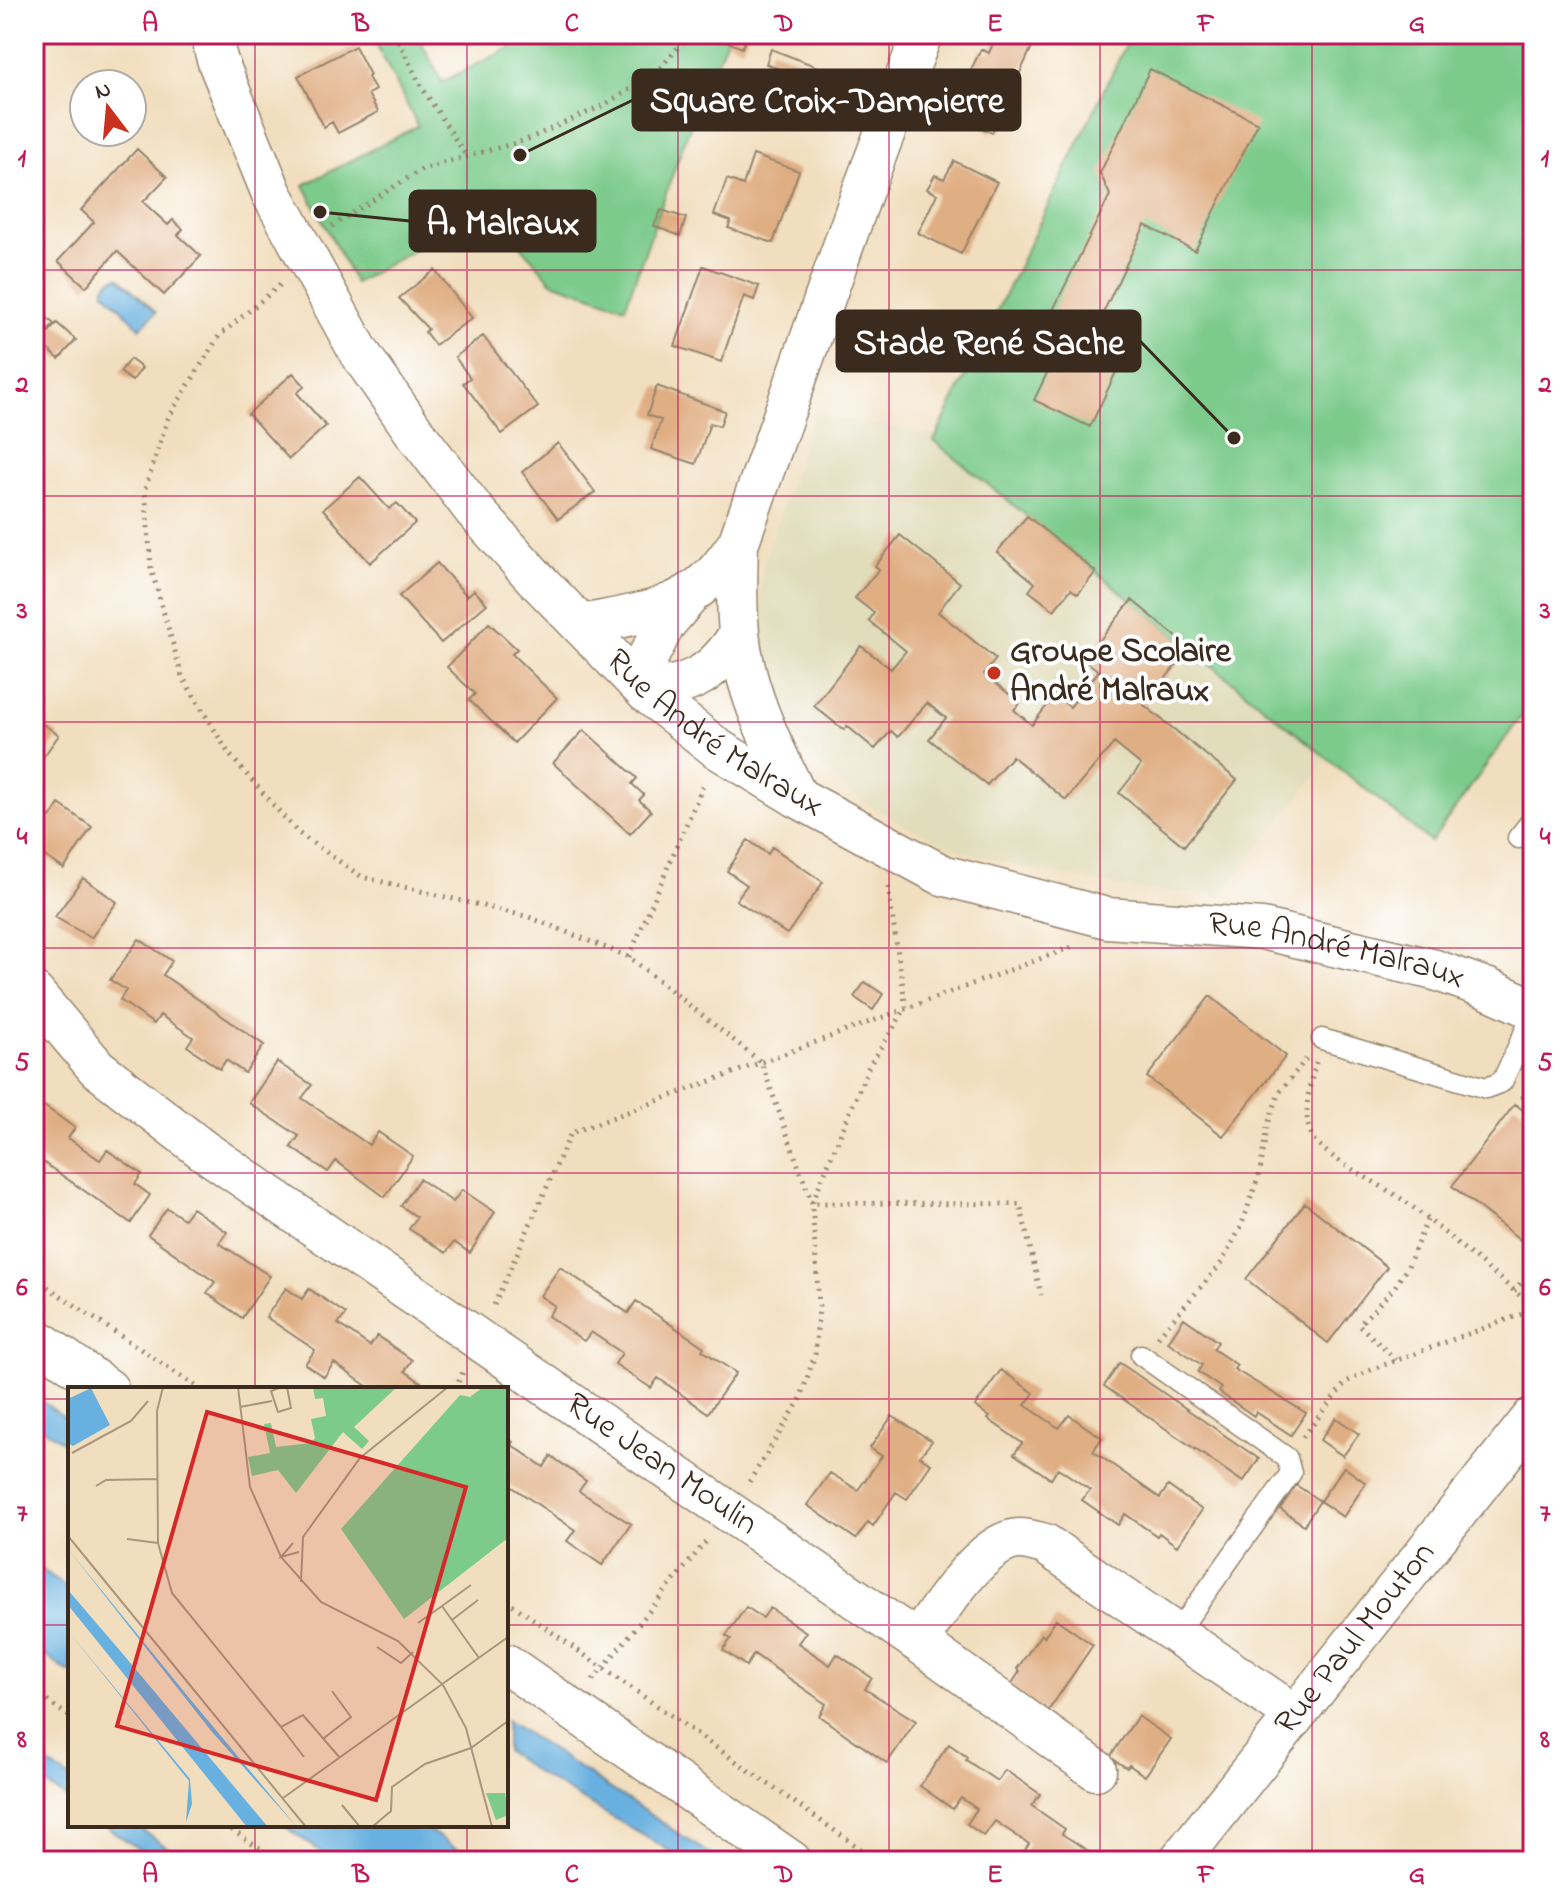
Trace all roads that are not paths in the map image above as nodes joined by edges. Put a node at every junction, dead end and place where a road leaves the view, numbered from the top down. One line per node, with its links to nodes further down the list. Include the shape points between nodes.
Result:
1 (210, 34): 5 (street, Rue André Malraux, via 272,194 359,352 484,522)
2 (922, 34): 3 (street)
3 (738, 544): 4 (street); 6 (street)
4 (692, 593): 5 (street, via 662,609); 7 (street, via 665,624 647,659)
5 (583, 625): 7 (street, Rue André Malraux)
6 (739, 635): 7 (street, via 713,668 689,683); 8 (street, via 761,717)
7 (646, 692): 8 (street, Rue André Malraux, via 718,749)
8 (797, 797): 12 (street, Rue André Malraux, via 942,875 1107,918 1262,929 1435,970)
9 (1533, 819): 10 (lane)
10 (1518, 838)
11 (34, 993): 19 (street, Rue Jean Moulin, via 97,1068 203,1150)
12 (1533, 1012): 13 (lane, via 1502,1082 1486,1088)
13 (1322, 1039)
14 (34, 1337): 16 (street)
15 (1141, 1355): 18 (lane, via 1287,1458 1291,1473)
16 (105, 1387)
17 (1533, 1417): 21 (street, Rue Paul Mouton)
18 (1177, 1633): 19 (street, via 1045,1544 1019,1539 1000,1545 970,1569); 21 (street)
19 (917, 1641): 22 (street, Rue Jean Moulin)
20 (508, 1665): 23 (street)
21 (1295, 1715): 24 (street, Rue Paul Mouton)
22 (1096, 1770)
23 (791, 1861)
24 (1179, 1861)

